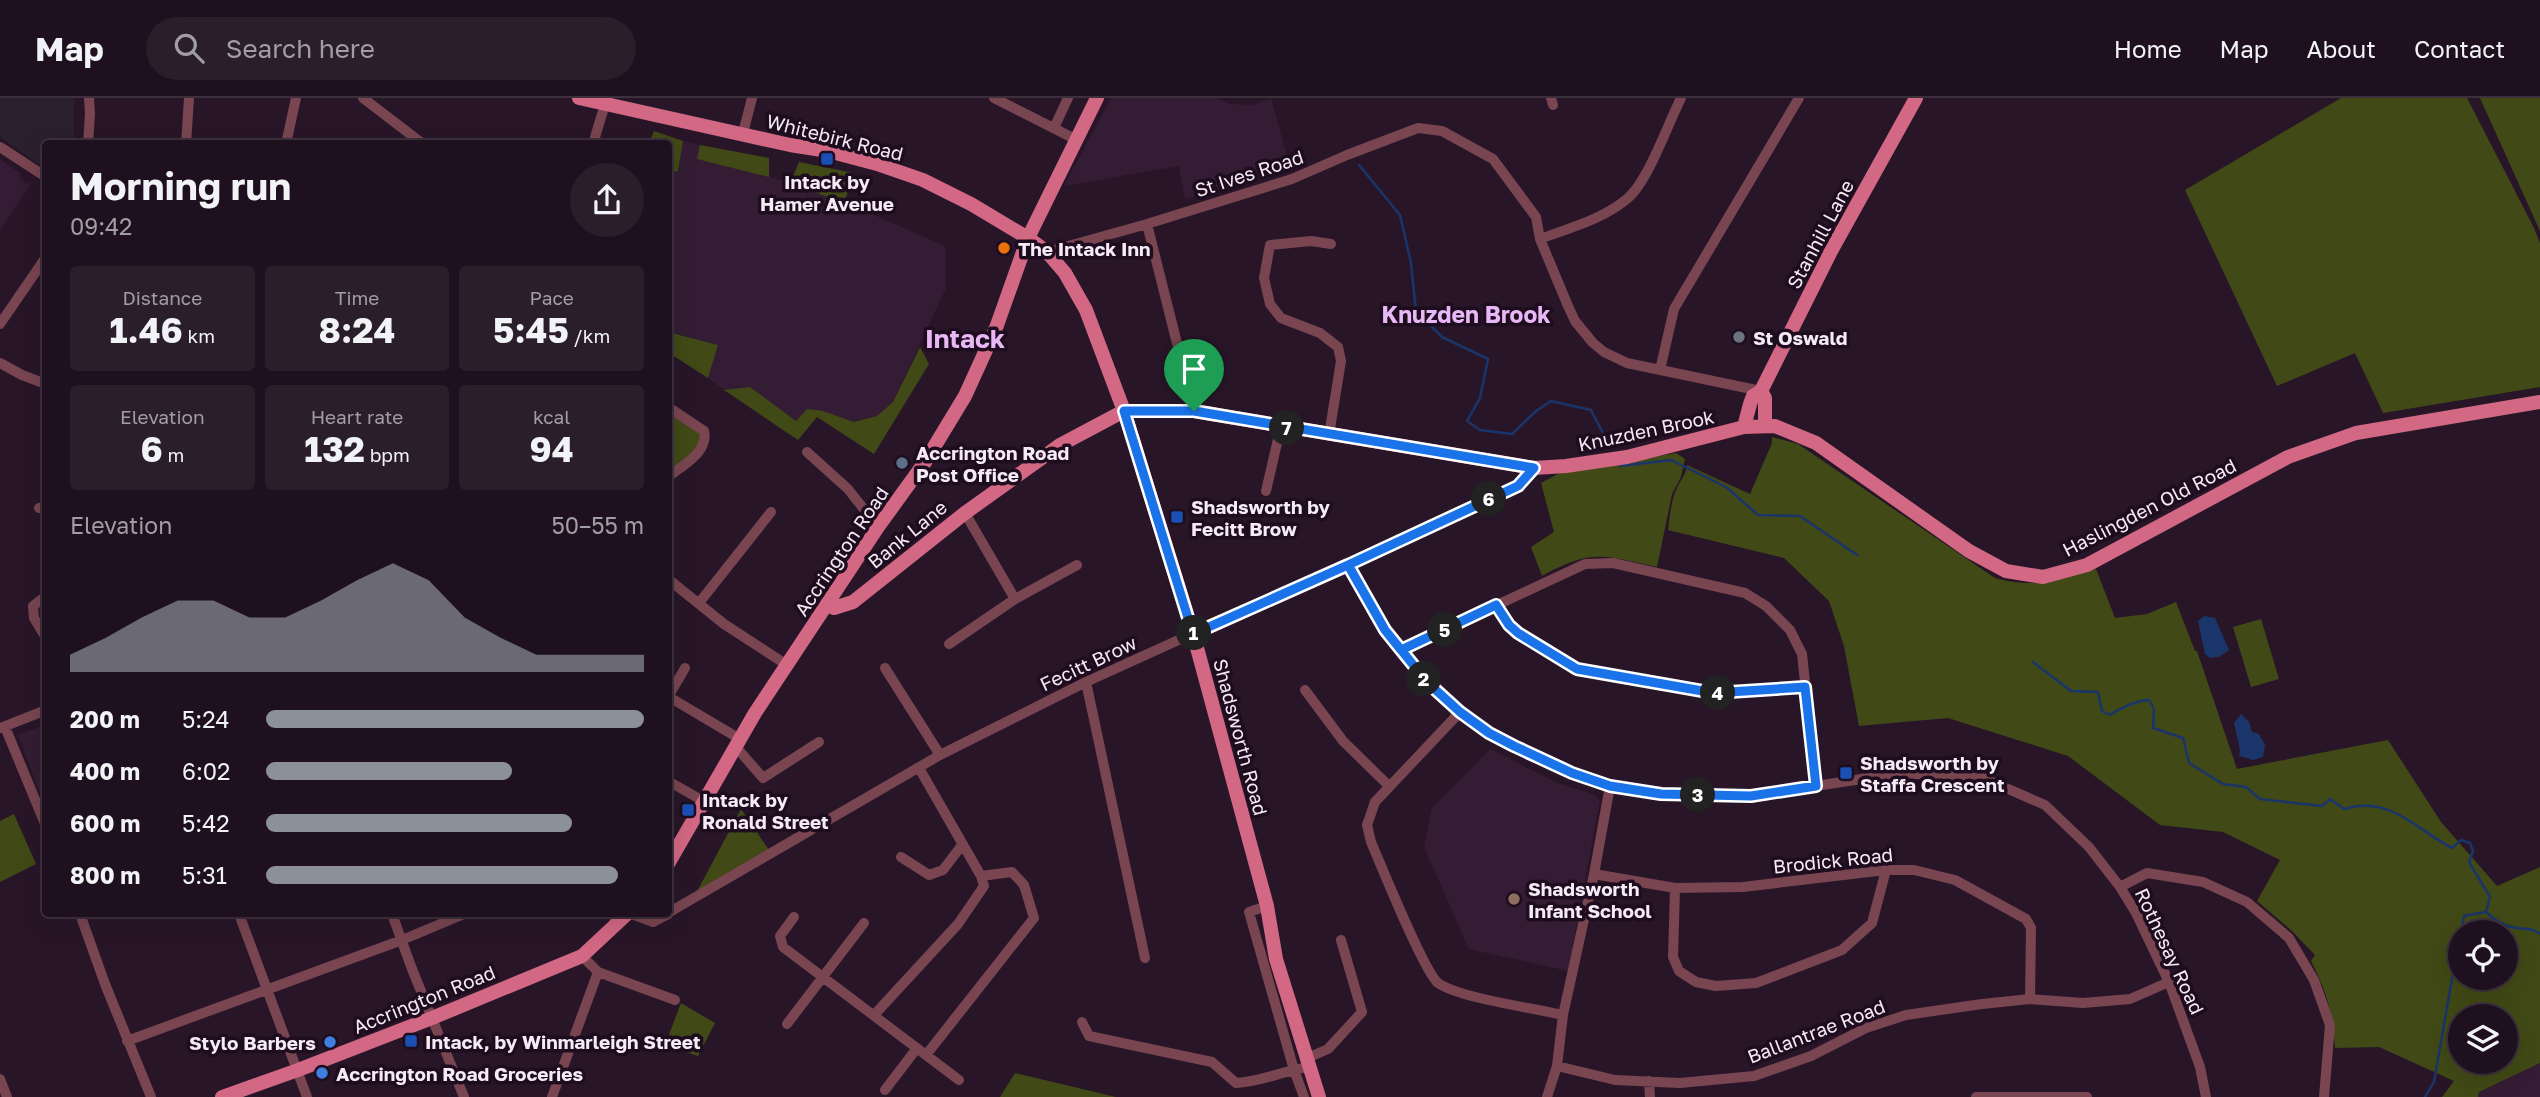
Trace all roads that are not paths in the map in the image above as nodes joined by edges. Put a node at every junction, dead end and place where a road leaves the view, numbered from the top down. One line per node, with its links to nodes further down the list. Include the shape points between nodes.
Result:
1 (89, 98): 17 (street)
2 (189, 98): 18 (street)
3 (296, 98): 19 (street)
4 (363, 98): 20 (street)
5 (579, 98): 13 (main road, Whitebirk Road)
6 (751, 98): 15 (street)
7 (994, 98): 14 (street)
8 (1068, 98): 14 (street)
9 (1097, 98): 16 (main road, Accrington Road)
10 (1681, 98): 26 (street, via 1642,180 1628,198 1600,215)
11 (1798, 98): 32 (street, via 1674,309)
12 (1916, 98): 34 (main road, Stanhill Lane, via 1831,251)
13 (613, 103): 15 (main road, Whitebirk Road); 21 (street)
14 (1054, 128): 16 (street)
15 (743, 133): 25 (main road, Whitebirk Road, via 828,151 911,176)
16 (1075, 139): 25 (main road, Accrington Road)
17 (88, 140)
18 (186, 140)
19 (287, 140)
20 (418, 140)
21 (595, 140)
22 (0, 147): 23 (street)
23 (42, 174)
24 (1147, 224): 26 (street, St Ives Road, via 1292,179 1418,128 1442,131 1493,159 1536,217); 28 (street, St Ives Road); 38 (street)
25 (1028, 238): 28 (main road, Shadsworth Road); 49 (main road, Accrington Road, via 996,328 965,396)
26 (1540, 239): 32 (street, St Ives Road, via 1585,334 1616,358)
27 (1331, 244): 42 (street, via 1270,245 1264,278 1270,304 1281,318 1320,333 1338,347 1341,361)
28 (1047, 252): 37 (main road, Shadsworth Road, via 1086,310)
29 (42, 263): 30 (street)
30 (0, 324)
31 (0, 363): 33 (street)
32 (1660, 370): 34 (street, St Ives Road)
33 (42, 382)
34 (1761, 391): 39 (main road); 41 (main road, Stanhill Lane, via 1750,404)
35 (2540, 402): 39 (main road, Haslingden Old Road, via 2356,433 2288,457 2087,565 2043,577 2017,575 1978,556 1816,443)
36 (672, 410): 45 (street, via 704,431 706,440 702,449)
37 (1124, 411): 38 (main road, Bank Lane); 48 (main road, Bank Lane, via 1060,445); 59 (main road, Shadsworth Road)
38 (1194, 411): 40 (main road, Bank Lane)
39 (1765, 425): 41 (main road, Knuzden Brook)
40 (1281, 426): 42 (main road, Bank Lane); 46 (street)
41 (1744, 427): 44 (main road, Knuzden Brook, via 1627,457)
42 (1329, 435): 44 (main road, Bank Lane)
43 (807, 452): 49 (street, via 848,489)
44 (1534, 468): 51 (street, Fecitt Brow, via 1518,486)
45 (672, 474)
46 (1266, 491)
47 (771, 512): 55 (street)
48 (965, 513): 54 (street); 56 (main road, Bank Lane, via 853,602 834,608)
49 (878, 527): 56 (main road, Accrington Road)
50 (1077, 565): 54 (street)
51 (1348, 565): 59 (street, Fecitt Brow); 61 (street, Rothesay Road)
52 (672, 582): 55 (street)
53 (42, 599): 58 (street, via 33,606)
54 (1015, 599): 60 (street)
55 (699, 603): 62 (street)
56 (827, 605): 62 (main road, Accrington Road)
57 (1496, 605): 61 (street); 66 (street, via 1518,633 1577,669 1714,693); 66 (street, via 1585,564 1614,563 1745,593 1790,630 1802,653)
58 (42, 631)
59 (1193, 634): 65 (street, Fecitt Brow); 118 (main road, Shadsworth Road, via 1267,906)
60 (949, 644)
61 (1401, 650): 71 (street, Rothesay Road)
62 (787, 665): 74 (main road, Accrington Road)
63 (685, 668): 68 (street)
64 (886, 668): 75 (street)
65 (1086, 682): 75 (street, Fecitt Brow); 104 (street)
66 (1805, 687): 80 (street)
67 (1306, 690): 78 (street, via 1343,741)
68 (672, 692)
69 (672, 699): 74 (street)
70 (42, 712): 72 (street)
71 (1460, 712): 78 (street); 79 (street, Rothesay Road, via 1514,746)
72 (2, 728): 82 (street)
73 (819, 742): 74 (street, via 763,778)
74 (738, 743): 81 (main road, Accrington Road)
75 (940, 755): 76 (street, Fecitt Brow)
76 (919, 768): 83 (street); 91 (street, Fecitt Brow)
77 (672, 783): 81 (street)
78 (1389, 786): 112 (street, via 1371,810 1368,832 1433,978 1464,993)
79 (1610, 786): 80 (street, Rothesay Road, via 1661,794 1751,796); 87 (street)
80 (1816, 786): 89 (street, Rothesay Road, via 1900,773 1983,778 2045,804 2089,847)
81 (705, 802): 84 (main road, Accrington Road)
82 (42, 817)
83 (962, 845): 85 (street, via 943,870 929,875); 88 (street)
84 (672, 857)
85 (901, 857)
86 (1885, 870): 90 (street, Brodick Road, via 1743,887); 90 (street, via 1872,923 1842,950 1756,983 1716,986 1696,982 1679,971 1673,957); 109 (street, Brodick Road, via 1914,870 1955,880 2026,919 2031,928)
87 (1594, 874): 90 (street, Brodick Road); 112 (street)
88 (981, 876): 111 (street, via 984,886 958,924); 117 (street, via 1012,872 1024,885 1034,918)
89 (2120, 887): 107 (street, Rothesay Road); 138 (street, via 2147,873 2203,882 2247,901 2288,938 2314,980 2330,1025)
90 (1675, 888)
91 (672, 911)
92 (81, 917): 116 (street)
93 (242, 917): 108 (street)
94 (393, 917): 101 (street)
95 (457, 917): 101 (street)
96 (620, 917): 103 (main road, Accrington Road)
97 (631, 917): 98 (street, Fecitt Brow, via 653,922)
98 (661, 917)
99 (794, 917): 106 (street, via 780,936 783,947)
100 (864, 923): 106 (street)
101 (402, 940): 108 (street); 113 (street)
102 (1341, 940): 118 (street, via 1362,1006 1361,1016 1328,1049)
103 (582, 956): 105 (street); 113 (main road, Accrington Road)
104 (1145, 958)
105 (598, 972): 110 (street); 130 (street)
106 (823, 977): 111 (street); 115 (street)
107 (2169, 982): 109 (street, Ballantrae Road, via 2130,999 2083,1003); 137 (street, Rothesay Road)
108 (266, 990): 116 (street); 120 (street)
109 (2030, 999): 123 (street, Ballantrae Road, via 1906,1015 1754,1076)
110 (675, 1000)
111 (875, 1014): 117 (street)
112 (1563, 1015): 119 (street)
113 (432, 1018): 120 (main road, Accrington Road); 129 (street)
114 (1082, 1022): 118 (street, via 1089,1036 1212,1062 1236,1083 1261,1081)
115 (787, 1024)
116 (127, 1041): 126 (street)
117 (921, 1051): 122 (street); 124 (street)
118 (1303, 1065): 131 (street, Shadsworth Road); 132 (main road, Shadsworth Road)
119 (1557, 1066): 123 (street, Ballantrae Road, via 1615,1080); 133 (street)
120 (298, 1070): 127 (main road, Accrington Road); 128 (street)
121 (0, 1079): 125 (street)
122 (959, 1080)
123 (1649, 1081): 134 (street)
124 (885, 1090)
125 (7, 1097)
126 (150, 1097)
127 (222, 1097)
128 (307, 1097)
129 (464, 1097)
130 (552, 1097)
131 (1304, 1097)
132 (1318, 1097)
133 (1547, 1097)
134 (1650, 1097)
135 (1976, 1097): 136 (street)
136 (2087, 1097)
137 (2206, 1097)
138 (2324, 1097)

